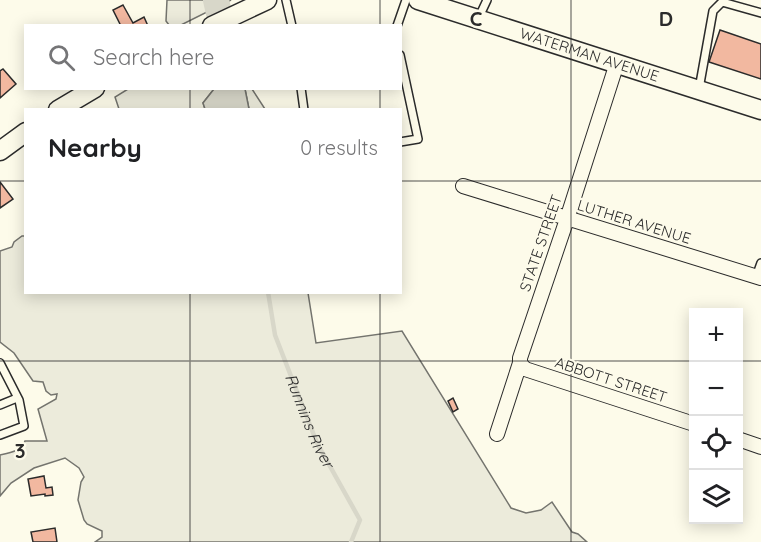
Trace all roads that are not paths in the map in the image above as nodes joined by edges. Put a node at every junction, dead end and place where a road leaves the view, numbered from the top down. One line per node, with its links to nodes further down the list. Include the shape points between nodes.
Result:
1 (267, 0): 8 (main road)
2 (286, 0): 10 (lane)
3 (406, 0): 11 (lane)
4 (418, 0): 6 (main road, WATERMAN AVENUE)
5 (487, 0): 9 (lane)
6 (448, 4): 9 (main road, WATERMAN AVENUE)
7 (761, 13): 16 (lane, via 722,2 713,11)
8 (223, 20)
9 (478, 20): 12 (main road, WATERMAN AVENUE)
10 (292, 24)
11 (398, 24)
12 (617, 63): 16 (main road, WATERMAN AVENUE); 24 (street, STATE STREET)
13 (402, 64): 21 (lane, via 418,139)
14 (92, 90): 17 (main road)
15 (301, 90): 18 (lane)
16 (699, 90): 19 (main road, WATERMAN AVENUE)
17 (61, 108)
18 (304, 108)
19 (761, 110)
20 (24, 133): 22 (main road)
21 (402, 142)
22 (1, 148)
23 (463, 186): 24 (street, LUTHER AVENUE)
24 (567, 219): 26 (street, LUTHER AVENUE); 28 (street, STATE STREET)
25 (761, 263): 26 (lane)
26 (758, 278)
27 (0, 363): 29 (lane)
28 (520, 363): 31 (street, ABBOTT STREET, via 525,369); 32 (street, STATE STREET)
29 (18, 398): 30 (lane); 33 (lane, via 24,426)
30 (0, 405)
31 (689, 423)
32 (497, 434)
33 (0, 435)
34 (743, 441): 35 (street)
35 (761, 447)

